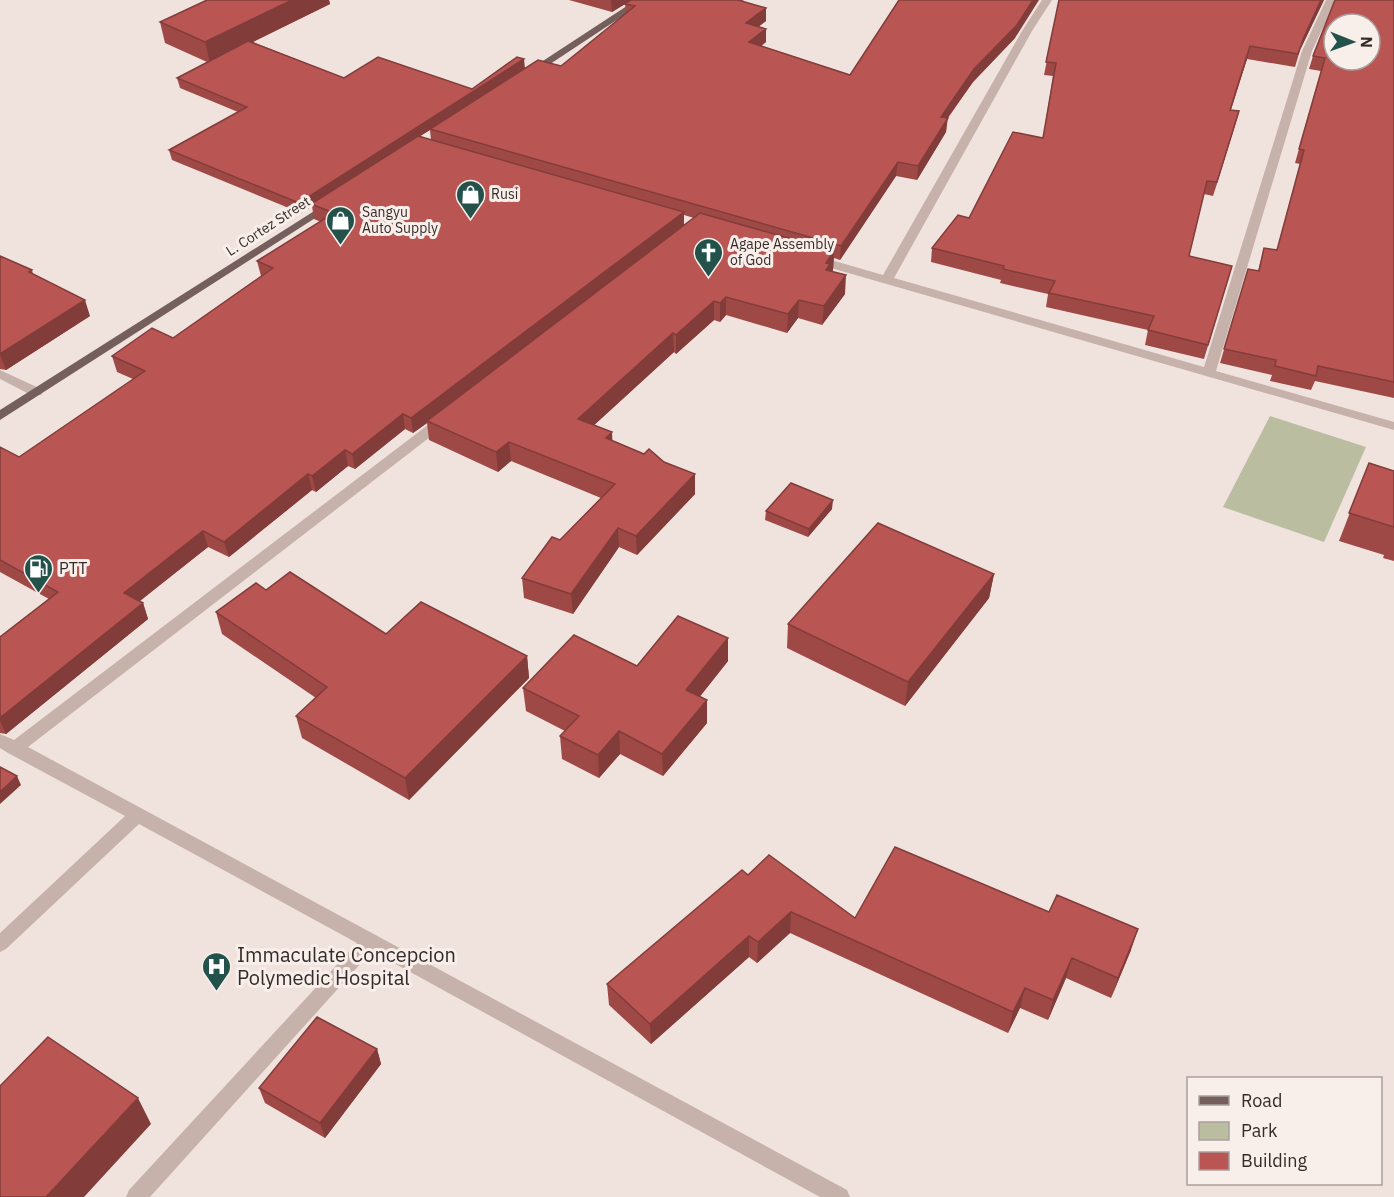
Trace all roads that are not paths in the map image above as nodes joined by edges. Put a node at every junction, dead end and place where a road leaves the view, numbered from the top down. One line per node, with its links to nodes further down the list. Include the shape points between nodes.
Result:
1 (642, 0): 4 (main road)
2 (1047, 0): 7 (street)
3 (1331, 0): 8 (street, via 1306,51)
4 (525, 76)
5 (344, 195): 10 (main road, L. Cortez Street)
6 (798, 255): 7 (street)
7 (886, 281): 8 (street)
8 (1209, 372): 13 (street)
9 (0, 374): 10 (street)
10 (36, 392): 12 (main road, L. Cortez Street)
11 (451, 414): 14 (street)
12 (0, 416)
13 (1394, 426)
14 (7, 745): 15 (street)
15 (136, 815): 16 (street); 17 (street)
16 (370, 941): 18 (street); 19 (street)
17 (0, 944)
18 (136, 1197)
19 (840, 1197)

